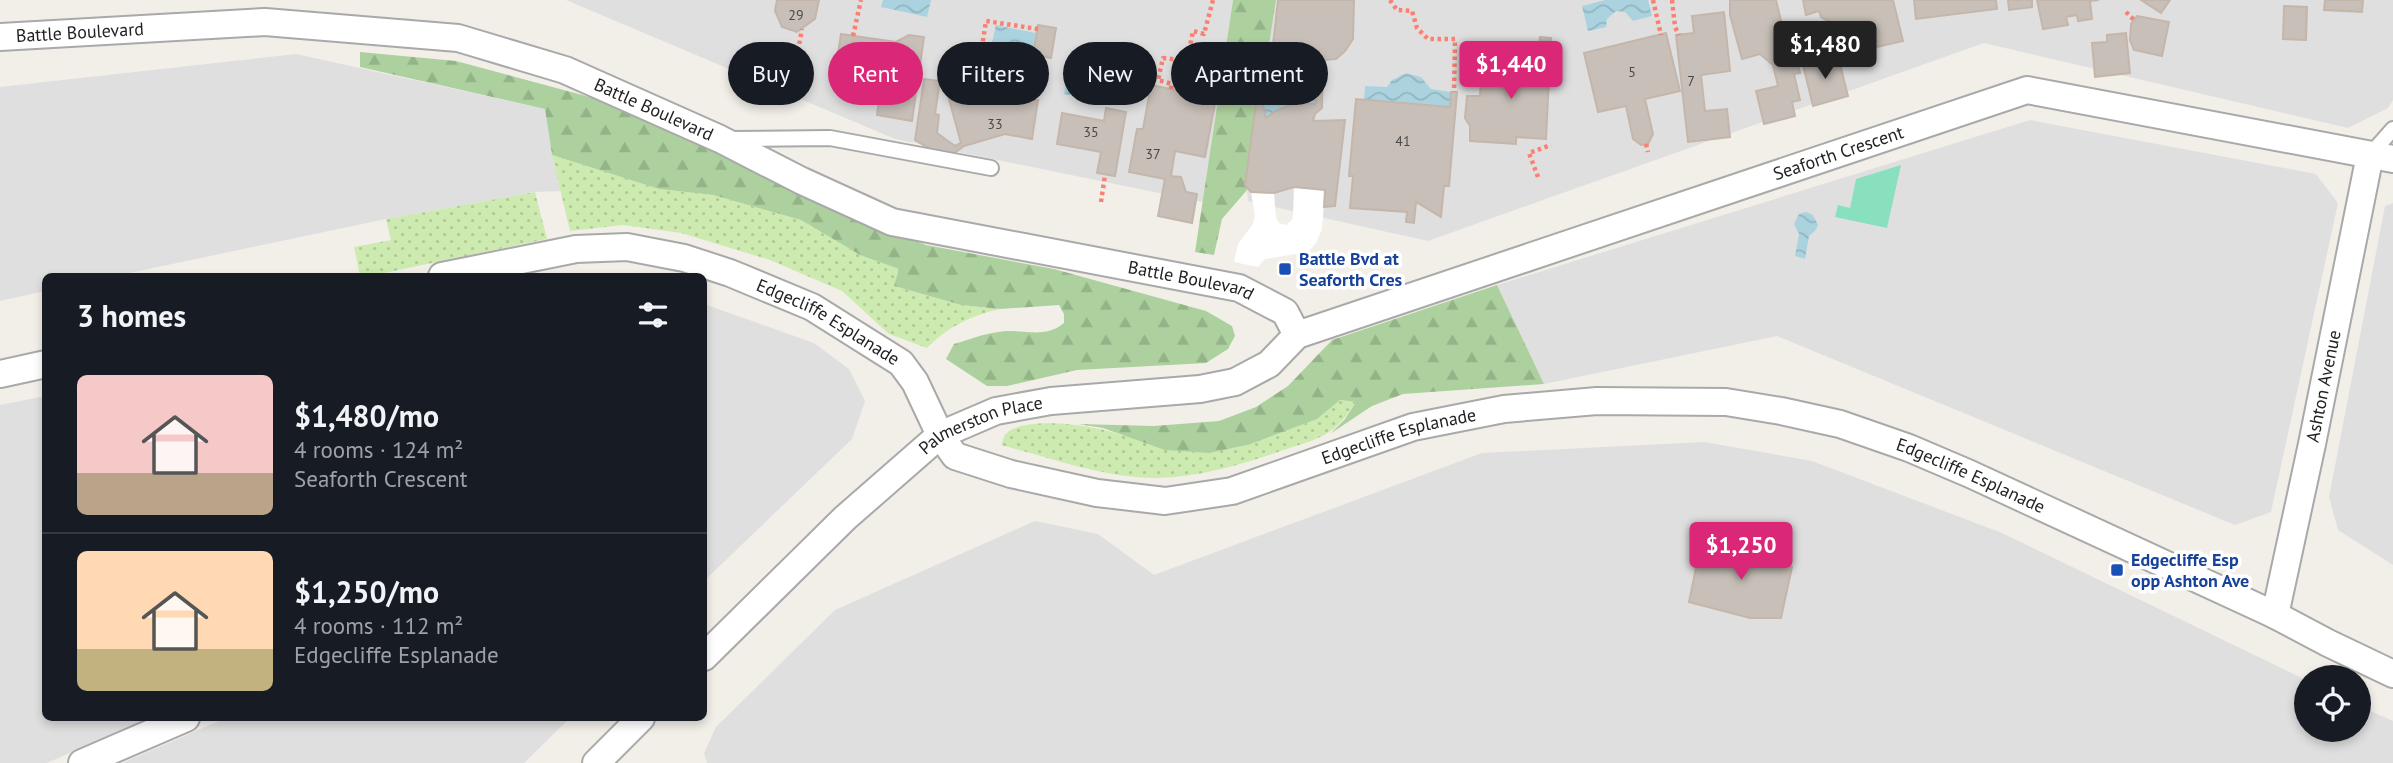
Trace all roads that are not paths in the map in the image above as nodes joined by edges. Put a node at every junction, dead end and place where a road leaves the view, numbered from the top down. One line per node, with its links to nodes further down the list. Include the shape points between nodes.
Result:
1 (0, 37): 3 (street, Battle Boulevard, via 265,22 458,38 565,70)
2 (2393, 129): 4 (lane)
3 (720, 139): 5 (lane, via 830,138); 7 (street, Battle Boulevard, via 892,222 1240,288 1285,312)
4 (2381, 157): 7 (street, Seaforth Crescent, via 2027,90); 11 (street, Ashton Avenue)
5 (991, 168)
6 (457, 273): 10 (street, Edgecliffe Esplanade, via 576,249 627,247 730,273 812,307 901,363)
7 (1297, 335): 10 (street, Palmerston Place, via 1269,365 1235,382 1051,401 1007,409)
8 (42, 365): 9 (street)
9 (0, 374)
10 (940, 435): 11 (street, Edgecliffe Esplanade, via 955,456 1011,474 1097,493 1165,501 1232,491 1413,427 1504,409 1597,401 1726,402 1840,424 1909,448); 12 (street, Palmerston Place, via 845,517)
11 (2275, 615): 13 (street, Edgecliffe Esplanade)
12 (707, 653)
13 (2393, 674)
14 (179, 721): 17 (street)
15 (637, 721): 16 (street)
16 (610, 758)
17 (82, 763)

